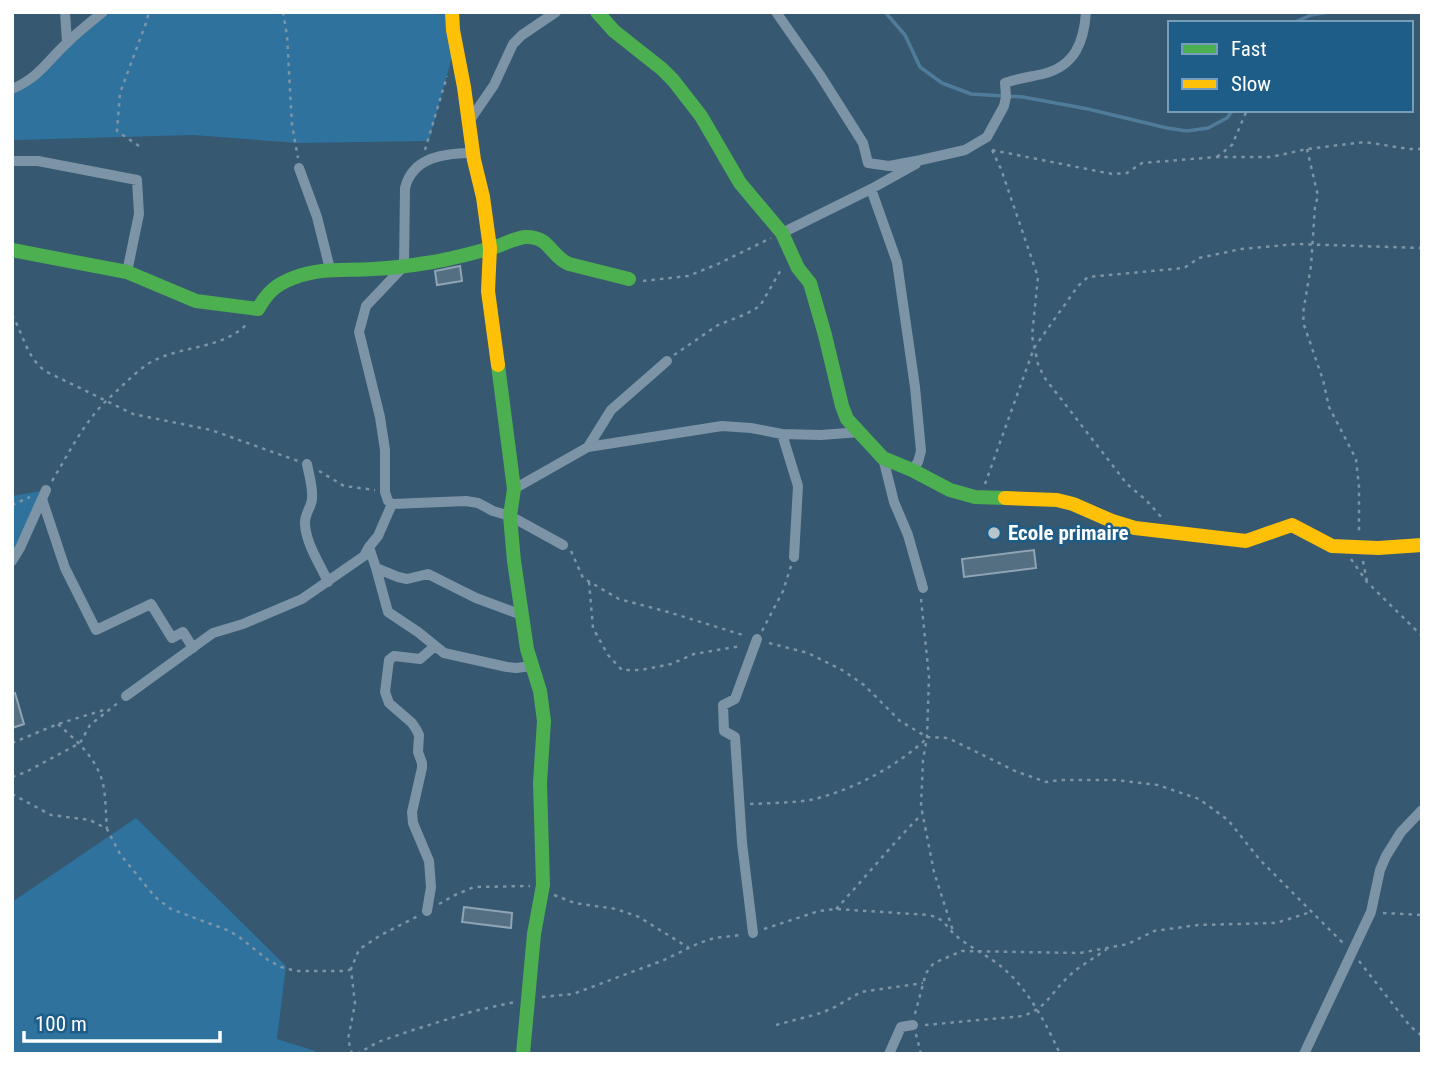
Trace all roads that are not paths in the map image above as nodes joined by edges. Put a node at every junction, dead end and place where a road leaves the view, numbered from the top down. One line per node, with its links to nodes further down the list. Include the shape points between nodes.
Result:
1 (65, 12): 8 (street)
2 (103, 12): 8 (street)
3 (452, 12): 10 (street)
4 (556, 12): 10 (street, via 513,44 494,85)
5 (597, 12): 16 (street, via 673,80 701,116 740,183)
6 (776, 12): 12 (street, via 863,143 868,163 889,166)
7 (1086, 12): 12 (street, via 1085,28 1069,62 1005,83 1004,106 987,137 965,150)
8 (67, 43): 9 (street, via 27,83)
9 (12, 89)
10 (470, 120): 11 (street)
11 (474, 153): 17 (street); 19 (street, via 445,155 419,164 409,176)
12 (921, 160): 15 (street)
13 (12, 161): 21 (street, via 38,161 137,180 139,214)
14 (299, 168): 20 (street)
15 (871, 189): 16 (street); 29 (street, via 897,262 921,451)
16 (782, 233): 24 (street, via 810,283 842,406)
17 (490, 248): 19 (street); 22 (street, via 525,237 540,239 560,260); 30 (street, via 488,291)
18 (12, 250): 21 (street)
19 (404, 265): 20 (street); 31 (street, via 366,306 359,332 380,417 385,492)
20 (330, 269): 21 (street, via 290,279 272,289 258,309 196,301)
21 (127, 272)
22 (629, 279)
23 (667, 361): 26 (street, via 611,410)
24 (860, 432): 25 (street); 27 (street)
25 (782, 434): 26 (street, via 722,426); 36 (street, via 798,486)
26 (588, 447): 30 (street)
27 (883, 458): 29 (street); 40 (street)
28 (307, 464): 39 (street, via 312,501 305,528)
29 (912, 470): 34 (street, via 975,497 1057,500 1112,521 1161,532 1245,541 1292,525 1332,546)
30 (514, 489): 32 (street)
31 (392, 504): 32 (street, via 466,500); 35 (street)
32 (510, 516): 33 (street); 41 (street)
33 (563, 545)
34 (1422, 545)
35 (369, 547): 38 (street); 39 (street, via 364,556)
36 (794, 557)
37 (12, 561): 44 (street, via 44,494 65,568 96,630 152,604 172,638 183,632)
38 (376, 568): 41 (street, via 408,579 428,574); 43 (street, via 388,612)
39 (328, 582): 44 (street, via 302,598 213,633)
40 (923, 588)
41 (522, 615): 45 (street)
42 (757, 639): 49 (street, via 735,699 723,705 724,730 735,737)
43 (435, 646): 45 (street, via 444,653 498,666); 48 (street, via 420,659 394,656 389,660 385,692 388,703 419,735 422,768 412,823 429,861)
44 (193, 648): 46 (street)
45 (532, 666): 51 (street, via 544,721 542,886)
46 (126, 696)
47 (1422, 810): 53 (street, via 1386,856 1371,912)
48 (427, 911)
49 (753, 933)
50 (913, 1025): 52 (street, via 901,1027)
51 (523, 1054)
52 (889, 1054)
53 (1304, 1054)

